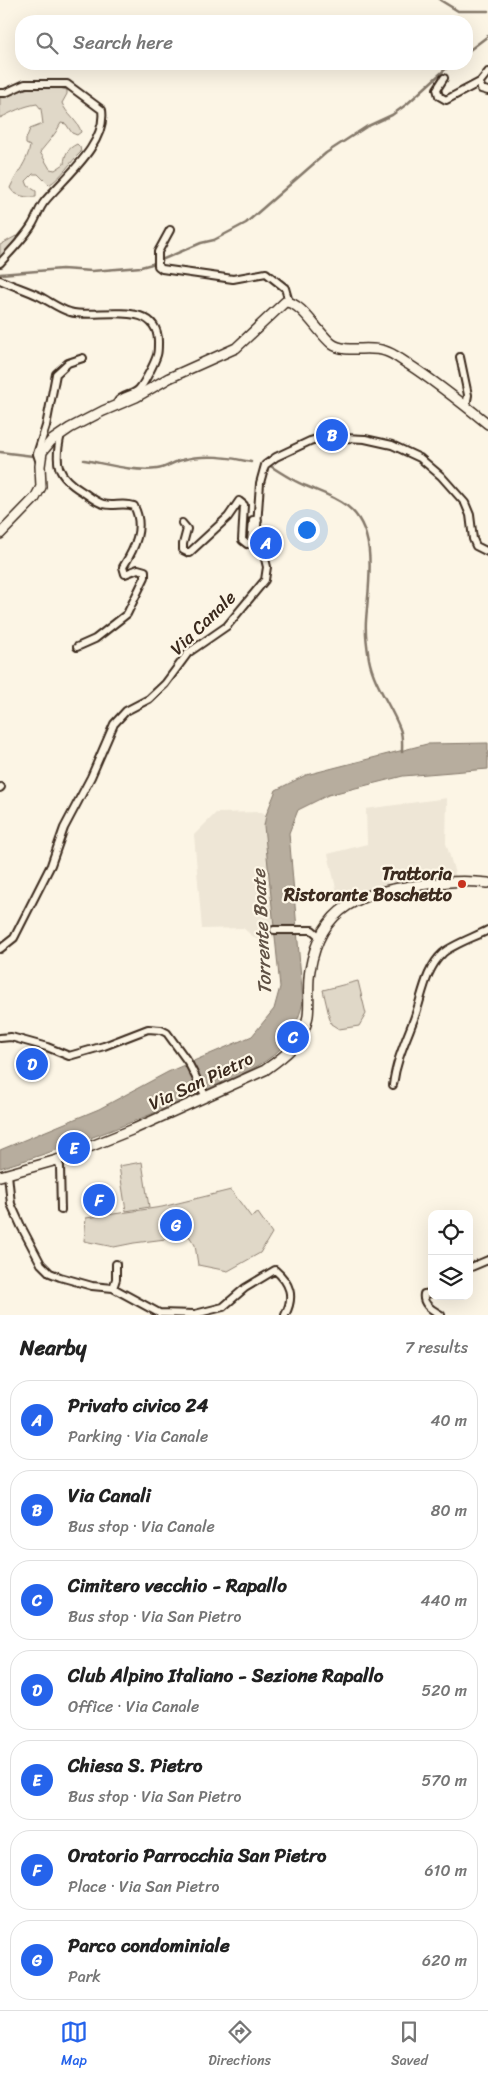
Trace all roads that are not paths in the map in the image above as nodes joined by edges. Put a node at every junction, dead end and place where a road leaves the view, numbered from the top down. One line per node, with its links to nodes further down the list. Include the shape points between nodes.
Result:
1 (488, 72): 3 (street)
2 (444, 78): 3 (street, via 437,89 439,96 446,100)
3 (480, 82): 4 (street, via 481,89)
4 (488, 91)
5 (0, 93): 7 (street, via 25,84 67,84 102,110 103,118 87,154 43,203 32,226)
6 (170, 230): 9 (street, via 158,252 158,266 162,269 233,279 266,273 285,288)
7 (0, 263)
8 (0, 280): 12 (street, via 81,315 116,312 140,316 152,323 158,334 157,355 139,388 117,400)
9 (289, 302): 12 (street, via 285,302 236,348); 13 (street, via 297,306 334,346 386,351)
10 (82, 358): 16 (street, via 68,363 56,374 37,454)
11 (460, 358): 13 (street, via 468,395)
12 (116, 406): 15 (street)
13 (466, 406): 14 (street)
14 (488, 424)
15 (61, 434): 16 (street, via 42,452); 21 (street, via 56,460 63,477 70,484 104,504 134,506 140,525 136,544 123,572 145,571 127,614 94,639)
16 (40, 463): 19 (street, via 41,487 35,498)
17 (258, 520): 18 (street, via 253,520 251,541 247,544 242,540 244,505 239,501 228,517 189,553 183,550 187,529); 20 (street, Via Canale, via 260,483 265,465 318,438 364,438 392,445 420,458 441,476 465,503 476,546); 26 (street, Via Canale, via 267,567 265,580 227,626 188,653 165,684 149,699 126,711 114,724 64,828 51,865 14,938)
18 (182, 523)
19 (0, 534)
20 (488, 552)
21 (77, 647)
22 (488, 883): 25 (street, Via San Pietro, via 460,880 386,889 359,898 334,915)
23 (274, 930): 25 (street, via 300,928 312,930)
24 (488, 930): 28 (street, via 444,953 436,962 426,979 398,1057)
25 (320, 937): 29 (street, Via San Pietro, via 310,970 308,1017 296,1045 264,1070)
26 (0, 949)
27 (0, 1038): 29 (street, via 11,1037 47,1046 69,1056 101,1048 148,1029 161,1030 167,1033 188,1062)
28 (393, 1085)
29 (205, 1095): 30 (street, Via San Pietro)
30 (58, 1160): 31 (street, Via San Pietro); 32 (street)
31 (4, 1175): 36 (street, via 11,1204 41,1264 60,1277)
32 (61, 1210)
33 (488, 1260): 35 (street)
34 (116, 1264): 36 (street)
35 (473, 1266)
36 (113, 1288): 38 (street, via 159,1313 195,1314 223,1307 245,1288 275,1270 292,1292)
37 (428, 1294): 39 (street, via 424,1294 427,1305)
38 (285, 1315)
39 (441, 1315)

